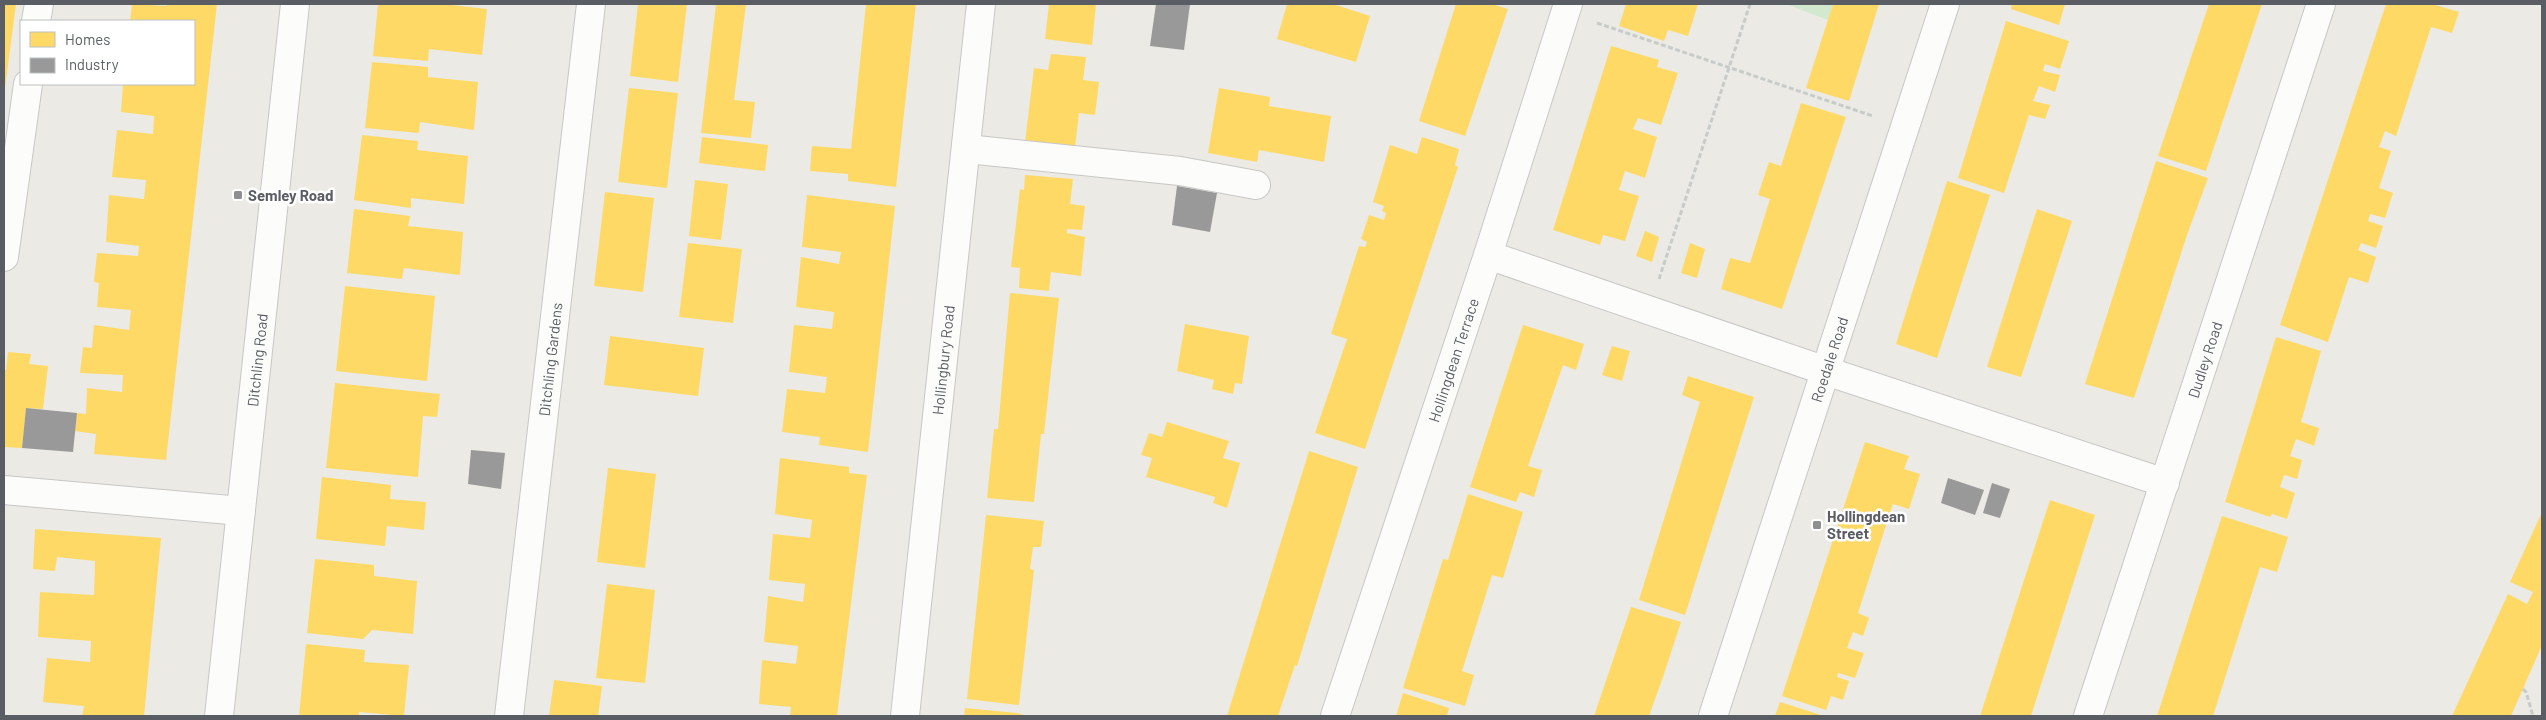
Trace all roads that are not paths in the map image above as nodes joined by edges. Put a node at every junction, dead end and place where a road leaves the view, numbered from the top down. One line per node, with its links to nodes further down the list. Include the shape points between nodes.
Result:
1 (38, 4): 8 (street)
2 (295, 4): 17 (street, Ditchling Road)
3 (591, 4): 19 (street, Ditchling Gardens)
4 (981, 4): 10 (street, Hollingbury Road)
5 (1945, 4): 14 (street, Roedale Road)
6 (2321, 4): 15 (street, Dudley Road)
7 (1567, 8): 12 (street, Hollingdean Terrace)
8 (36, 20)
9 (28, 85): 13 (street)
10 (966, 149): 11 (street, via 1180,171); 20 (street, Hollingbury Road)
11 (1256, 185)
12 (1488, 255): 14 (street); 21 (street, Hollingdean Terrace)
13 (4, 257)
14 (1826, 371): 15 (street); 22 (street, Roedale Road)
15 (2164, 483): 23 (street, Dudley Road)
16 (4, 490): 17 (street)
17 (241, 512): 18 (street, Ditchling Road)
18 (219, 716)
19 (508, 716)
20 (905, 716)
21 (1335, 716)
22 (1713, 716)
23 (2088, 716)

